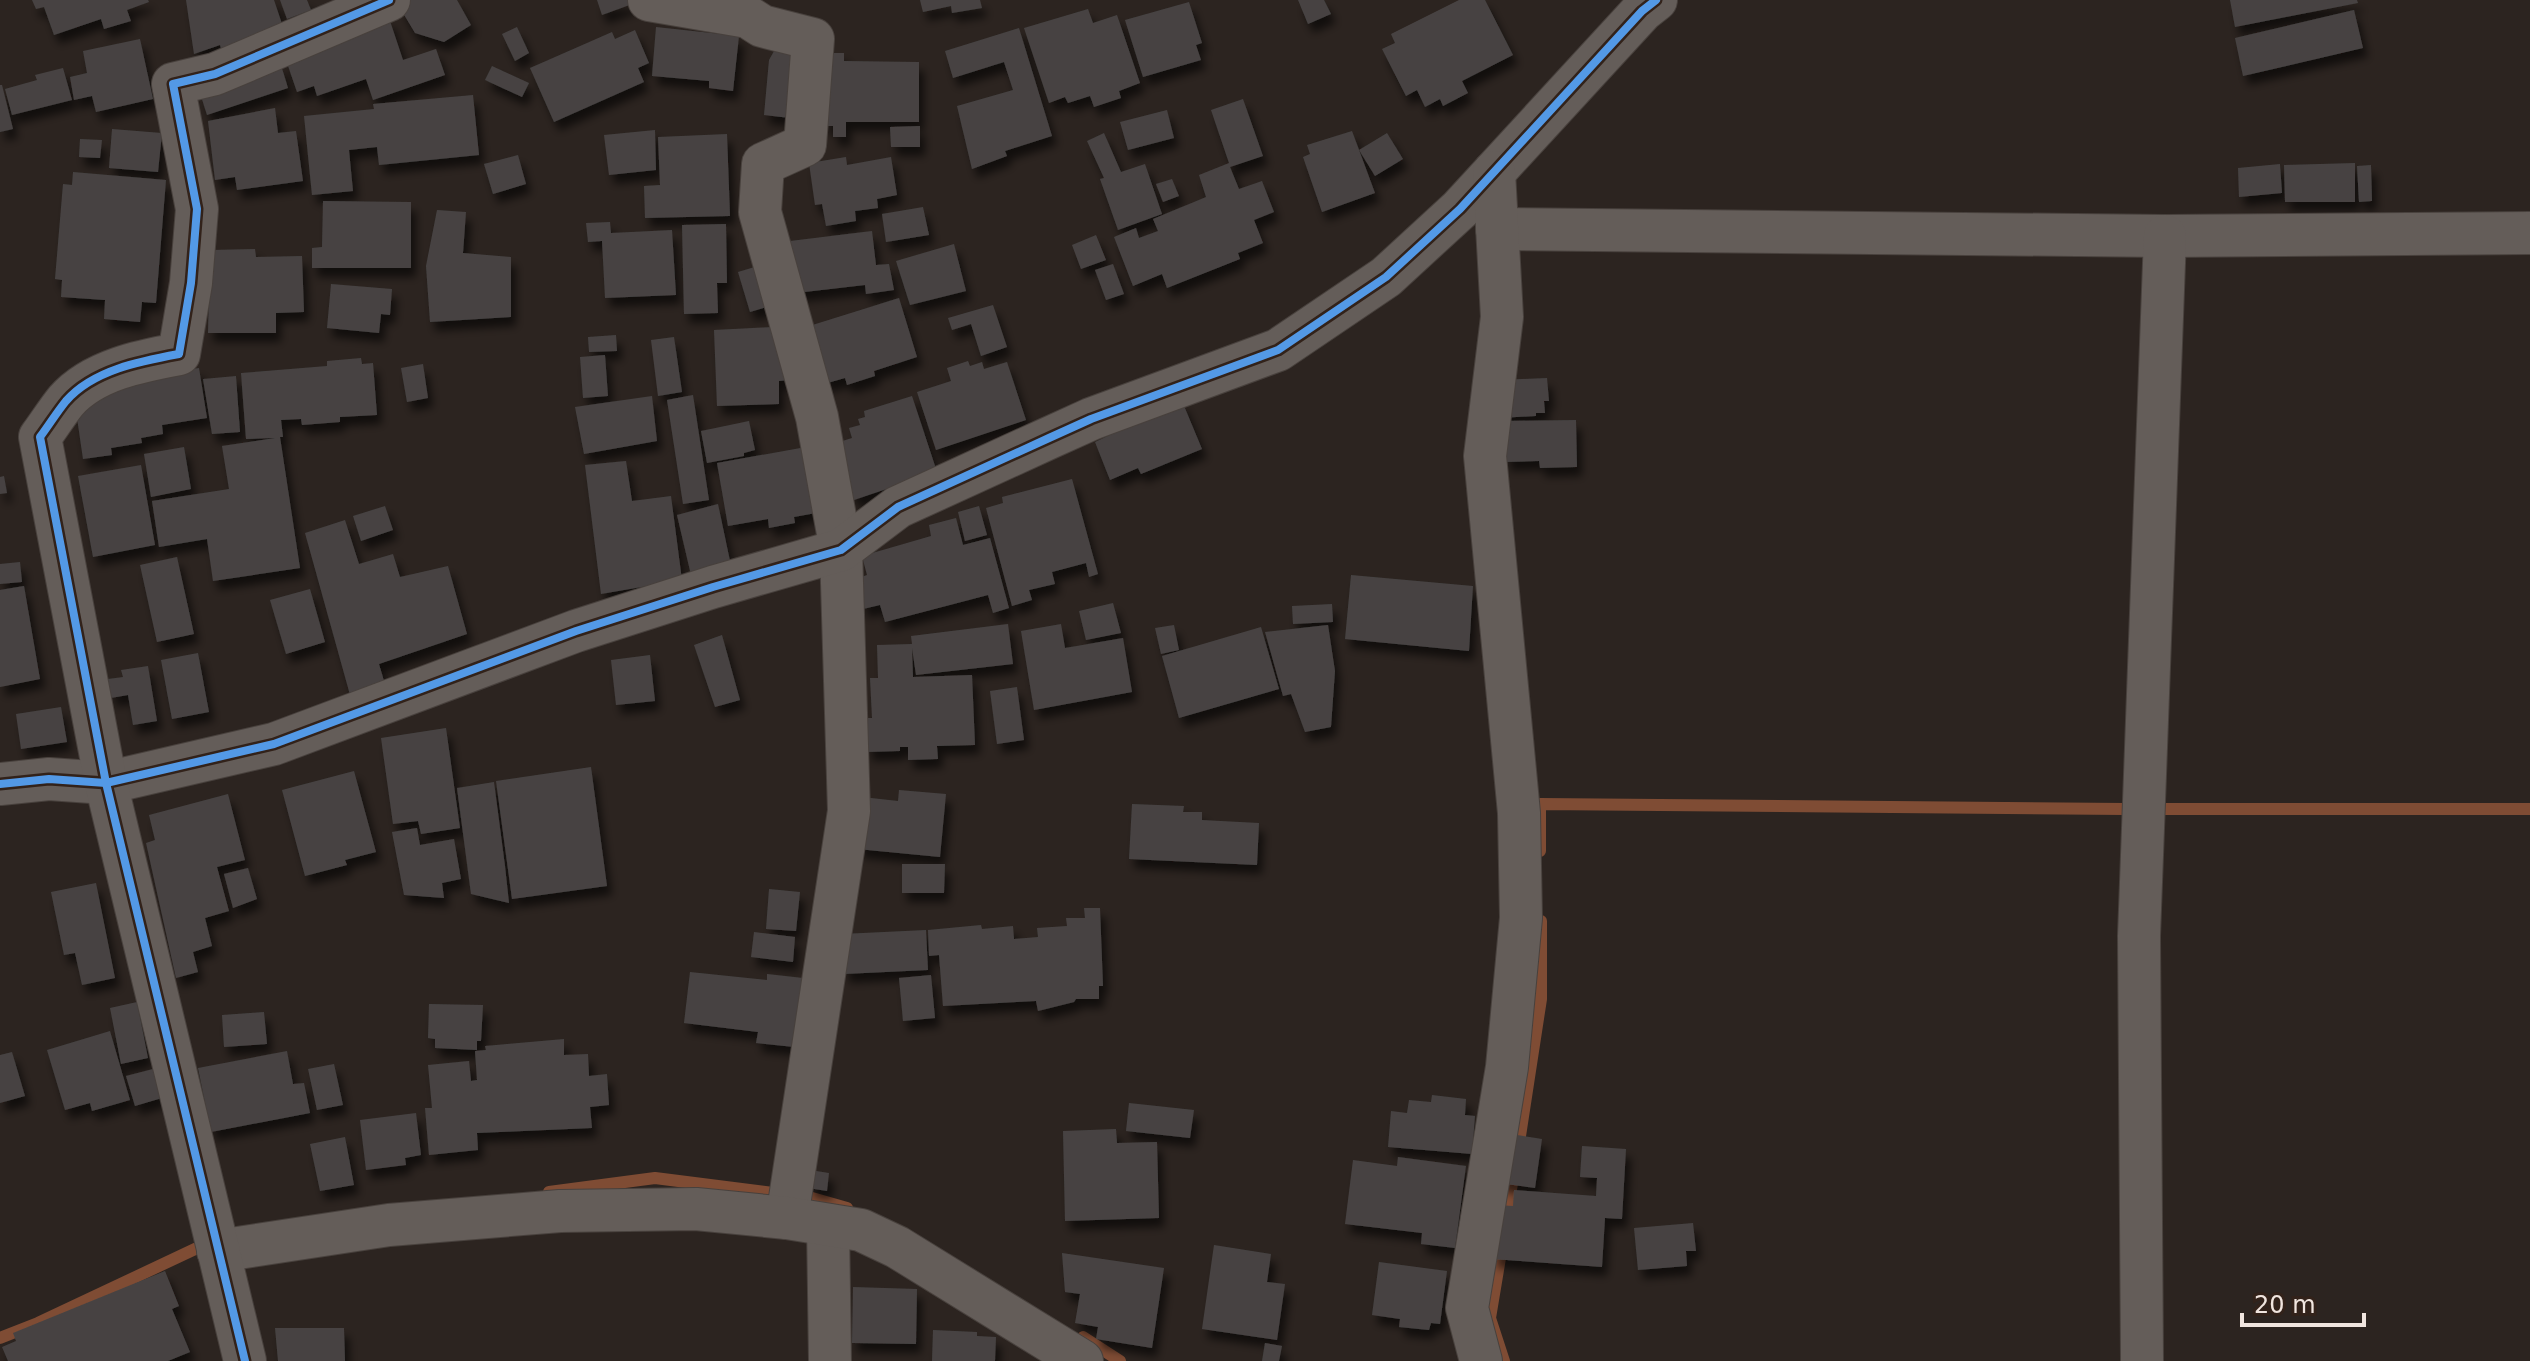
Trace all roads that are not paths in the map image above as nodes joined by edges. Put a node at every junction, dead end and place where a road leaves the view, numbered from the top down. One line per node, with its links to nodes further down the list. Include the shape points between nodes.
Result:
1 (389, 0): 9 (street, via 215,74 173,84 197,209 179,354 94,379 68,399 40,437)
2 (649, 0): 8 (street, via 748,17 762,26 813,39 805,145 763,164 760,212 817,417)
3 (1656, 0): 4 (street)
4 (1494, 172): 5 (street); 8 (street, via 1386,277 1278,350 1091,419 898,507)
5 (1497, 229): 7 (street); 17 (street, via 1502,317 1485,456 1519,813 1521,918 1507,1067 1467,1308)
6 (2530, 233): 7 (street)
7 (2165, 236): 18 (street, via 2139,936)
8 (841, 550): 9 (street, via 576,631 274,744); 11 (street, via 849,811)
9 (106, 783): 10 (street, via 49,779); 13 (street)
10 (0, 784)
11 (787, 1218): 12 (street); 13 (street, via 696,1209 560,1211 389,1225)
12 (828, 1225): 15 (street); 16 (street, via 861,1230 897,1247)
13 (218, 1251): 14 (street)
14 (245, 1361)
15 (830, 1361)
16 (1082, 1361)
17 (1481, 1361)
18 (2142, 1361)

